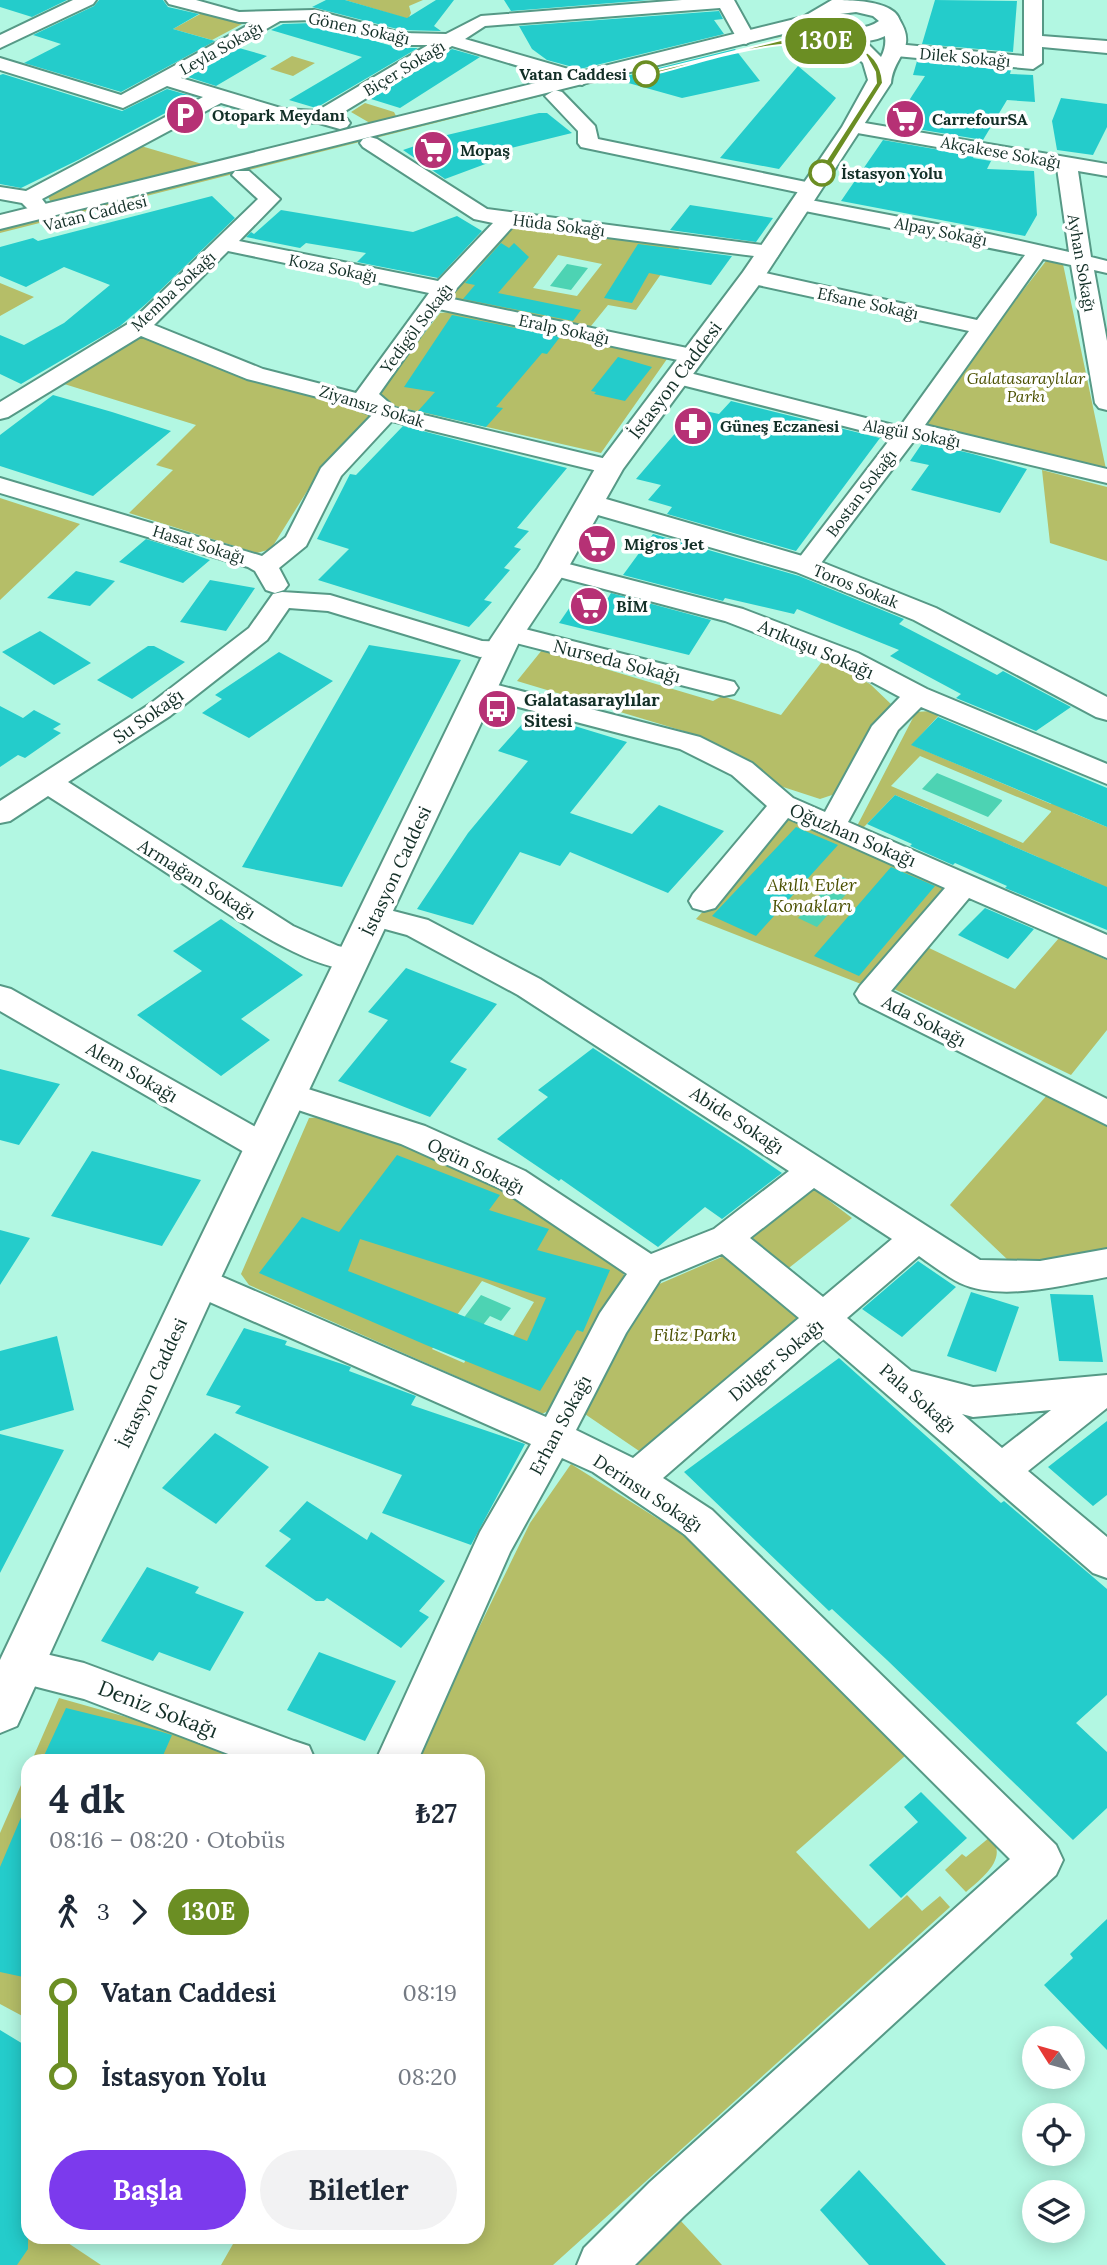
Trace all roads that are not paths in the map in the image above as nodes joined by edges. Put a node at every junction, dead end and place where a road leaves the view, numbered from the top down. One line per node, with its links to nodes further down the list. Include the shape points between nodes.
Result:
1 (87, 0): 15 (street)
2 (175, 0): 8 (street, Gönen Sokağı)
3 (229, 0): 8 (street)
4 (492, 0): 11 (street)
5 (1033, 0): 17 (street)
6 (725, 1): 11 (street, Biçer Sokağı); 13 (street)
7 (838, 5): 9 (street, Vatan Caddesi); 12 (street, via 823,16 824,23); 13 (street, Vatan Caddesi, via 810,21)
8 (210, 10): 10 (street, Gönen Sokağı, via 239,18)
9 (889, 10): 12 (street, Vatan Caddesi, via 887,27 875,32); 19 (street)
10 (278, 16): 14 (street, Gönen Sokağı, via 314,15 400,39); 23 (street, Leyla Sokağı)
11 (499, 19): 14 (street, Biçer Sokağı, via 481,21); 20 (street)
12 (843, 32): 16 (street, Vatan Caddesi); 22 (street)
13 (746, 38): 24 (street, Vatan Caddesi)
14 (450, 40): 20 (street, Gönen Sokağı); 27 (street, Biçer Sokağı)
15 (0, 42)
16 (773, 42): 22 (street, via 820,40 851,46); 26 (street, Vatan Caddesi)
17 (1033, 42): 18 (street); 19 (street, Dilek Sokağı, via 1033,63)
18 (1107, 47)
19 (896, 50): 22 (street, İstasyon Caddesi)
20 (519, 60): 24 (street, Gönen Sokağı)
21 (0, 64): 23 (street, Leyla Sokağı, via 123,102)
22 (874, 69): 28 (street, İstasyon Caddesi)
23 (165, 79): 25 (street)
24 (582, 79): 29 (street, Vatan Caddesi)
25 (219, 96): 27 (street, via 282,115); 35 (street)
26 (555, 96): 29 (street, Vatan Caddesi); 34 (street, Alpay Sokağı, via 588,130 588,143)
27 (321, 117): 29 (street, Hüda Sokağı)
28 (853, 127): 30 (street, Akçakese Sokağı); 34 (street, İstasyon Caddesi)
29 (364, 139): 32 (street, Vatan Caddesi); 35 (street, Vatan Caddesi); 36 (street, Hüda Sokağı, via 481,215)
30 (1067, 163): 31 (street, Akçakese Sokağı); 41 (street, Ayhan Sokağı)
31 (1106, 168)
32 (242, 175): 38 (street, Vatan Caddesi); 39 (street, Memba Sokağı, via 270,199)
33 (0, 193): 35 (street)
34 (805, 196): 40 (street, Alpay Sokağı); 42 (street, İstasyon Caddesi)
35 (35, 205): 37 (street, Vatan Caddesi)
36 (508, 219): 42 (street, Hüda Sokağı); 44 (street, Yedigöl Sokağı)
37 (0, 222)
38 (0, 238)
39 (223, 244): 44 (street, Koza Sokağı); 45 (street, Memba Sokağı)
40 (1038, 251): 41 (street, Alpay Sokağı); 46 (street, Bostan Sokağı)
41 (1081, 262): 43 (street, Alpay Sokağı); 50 (street, Ayhan Sokağı)
42 (760, 265): 46 (street, Efsane Sokağı); 47 (street, İstasyon Caddesi)
43 (1107, 267)
44 (440, 295): 47 (street, Eralp Sokağı); 52 (street, Yedigöl Sokağı, via 366,395)
45 (139, 327): 49 (street, Memba Sokağı); 52 (street, Ziyansız Sokak, via 255,374 349,398)
46 (985, 328): 53 (street, Bostan Sokağı)
47 (685, 367): 53 (street, Alagül Sokağı, via 898,433); 54 (street, İstasyon Caddesi)
48 (0, 387): 49 (street)
49 (23, 397): 51 (street, Memba Sokağı)
50 (1107, 403)
51 (0, 412)
52 (387, 413): 54 (street, Ziyansız Sokak); 58 (street, via 330,473 297,541)
53 (910, 429): 55 (street, Alagül Sokağı); 59 (street, Bostan Sokağı)
54 (610, 467): 57 (street, İstasyon Caddesi)
55 (1107, 476)
56 (0, 485): 58 (street, Hasat Sokağı)
57 (589, 503): 59 (street, Toros Sokak); 60 (street, İstasyon Caddesi)
58 (265, 566): 61 (street, Hasat Sokağı)
59 (806, 566): 66 (street, Toros Sokak, via 926,614)
60 (553, 568): 62 (street, İstasyon Caddesi); 65 (street, Arıkuşu Sokağı, via 734,615 849,659)
61 (282, 600): 62 (street, via 330,603 480,649); 68 (street, Su Sokağı, via 258,634 160,710)
62 (505, 641): 63 (street, Nurseda Sokağı); 64 (street, İstasyon Caddesi)
63 (724, 688)
64 (482, 689): 69 (street, Oğuzhan Sokağı, via 690,743 742,769); 74 (street, İstasyon Caddesi)
65 (917, 695): 67 (street, Arıkuşu Sokağı); 71 (street, via 886,726)
66 (1107, 710)
67 (1107, 775)
68 (49, 783): 70 (street, Su Sokağı); 76 (street, Armağan Sokağı, via 282,933 330,955)
69 (783, 804): 71 (street, Oğuzhan Sokağı); 73 (street)
70 (0, 814)
71 (832, 826): 72 (street, Oğuzhan Sokağı)
72 (966, 883): 75 (street, Oğuzhan Sokağı); 79 (street, Ada Sokağı, via 871,994)
73 (704, 901)
74 (374, 916): 76 (street, İstasyon Caddesi); 81 (street, Abide Sokağı, via 417,927 529,987)
75 (1107, 947)
76 (353, 960): 78 (street, İstasyon Caddesi)
77 (0, 997): 80 (street, Alem Sokağı)
78 (289, 1095): 80 (street, İstasyon Caddesi); 85 (street, Ogün Sokağı, via 412,1135 513,1180)
79 (1107, 1114)
80 (263, 1147): 86 (street, İstasyon Caddesi)
81 (814, 1170): 82 (street); 83 (street, Abide Sokağı)
82 (726, 1238): 85 (street); 87 (street, Pala Sokağı)
83 (916, 1238): 84 (street, Abide Sokağı, via 972,1273 999,1278); 87 (street, Dülger Sokağı)
84 (1107, 1263)
85 (648, 1270): 90 (street, Erhan Sokağı, via 613,1323)
86 (199, 1282): 90 (street, Derinsu Sokağı); 94 (street, İstasyon Caddesi)
87 (825, 1319): 88 (street, Pala Sokağı); 92 (street, Dülger Sokağı)
88 (900, 1383): 89 (street, via 974,1402); 91 (street, Pala Sokağı)
89 (1105, 1390): 91 (street)
90 (554, 1437): 92 (street, Derinsu Sokağı); 97 (street, Erhan Sokağı, via 494,1544)
91 (1001, 1470): 93 (street, Pala Sokağı)
92 (634, 1480): 98 (street, Derinsu Sokağı, via 698,1522 1041,1860 667,2199)
93 (1107, 1561)
94 (20, 1666): 95 (street, İstasyon Caddesi); 96 (street, Deniz Sokağı, via 84,1681)
95 (0, 1711)
96 (278, 1754)
97 (400, 1754)
98 (601, 2265)

